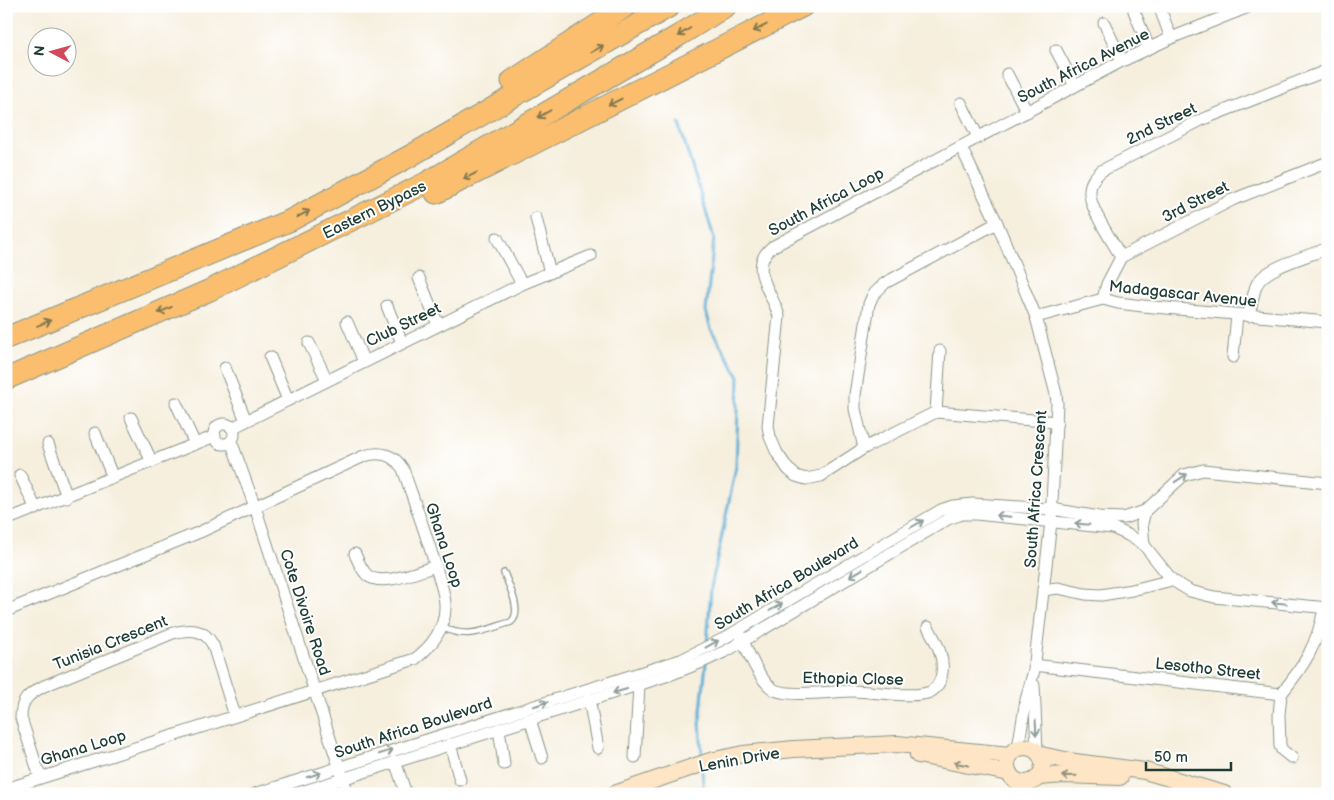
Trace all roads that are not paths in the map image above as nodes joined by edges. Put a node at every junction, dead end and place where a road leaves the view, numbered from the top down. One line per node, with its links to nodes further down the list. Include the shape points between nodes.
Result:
1 (626, 6): 28 (highway, via 531,70 459,113)
2 (670, 6): 28 (highway, Eastern Bypass, one-way to 2, via 291,220 410,156)
3 (726, 6): 32 (highway, Eastern Bypass, one-way to 32, via 426,183)
4 (803, 6): 32 (highway, one-way to 32, via 346,239 270,273)
5 (1159, 6): 10 (street)
6 (1251, 6): 8 (street, South Africa Avenue)
7 (1134, 11): 11 (street)
8 (1220, 12): 10 (street, South Africa Avenue)
9 (1104, 23): 13 (street)
10 (1172, 38): 11 (street, South Africa Avenue)
11 (1149, 48): 13 (street, South Africa Avenue)
12 (1056, 50): 16 (street)
13 (1122, 61): 16 (street, South Africa Avenue)
14 (1328, 70): 27 (street, 2nd Street, via 1200,120 1094,177 1090,190 1091,204)
15 (1007, 74): 18 (street)
16 (1075, 86): 18 (street, South Africa Avenue)
17 (961, 103): 19 (street)
18 (1027, 112): 19 (street, South Africa Avenue)
19 (978, 137): 20 (street, South Africa Avenue)
20 (961, 147): 23 (street, South Africa Crescent); 63 (street, South Africa Loop, via 772,247 762,259 761,274 779,316 768,426 777,453 796,476 813,479)
21 (1328, 162): 27 (street, 3rd Street, via 1224,203)
22 (536, 218): 29 (street)
23 (997, 223): 37 (street, South Africa Crescent); 63 (street, via 885,283 873,295 867,314 855,395)
24 (497, 238): 31 (street)
25 (1322, 250): 36 (street, via 1260,278)
26 (591, 256): 29 (street, Club Street)
27 (1121, 257): 33 (street)
28 (161, 273): 41 (highway, Eastern Bypass, one-way to 28)
29 (550, 273): 31 (street, Club Street)
30 (419, 278): 40 (street)
31 (522, 284): 40 (street, Club Street)
32 (210, 290): 49 (highway, Eastern Bypass, one-way to 49)
33 (1103, 299): 35 (street, Madagascar Avenue); 37 (street, Madagascar Avenue)
34 (387, 306): 43 (street)
35 (1237, 315): 36 (street, Madagascar Avenue); 46 (street)
36 (1249, 316): 39 (street, Madagascar Avenue)
37 (1036, 317): 56 (street, South Africa Crescent, via 1056,394)
38 (347, 322): 47 (street)
39 (1328, 322)
40 (438, 325): 43 (street, Club Street)
41 (6, 338)
42 (309, 343): 50 (street)
43 (402, 343): 47 (street, Club Street)
44 (940, 351): 53 (street)
45 (270, 357): 51 (street)
46 (1233, 358)
47 (364, 362): 50 (street, Club Street)
48 (225, 368): 55 (street)
49 (6, 379)
50 (327, 380): 51 (street, Club Street)
51 (288, 400): 55 (street, Club Street)
52 (176, 402): 62 (street)
53 (936, 412): 56 (street); 63 (street, South Africa Loop)
54 (131, 418): 64 (street)
55 (246, 421): 57 (street, Club Street)
56 (1057, 422): 71 (street, South Africa Crescent)
57 (232, 428): 59 (street, via 224,424 219,426); 60 (street, via 234,436)
58 (94, 433): 66 (street)
59 (215, 436): 60 (street, via 220,443); 62 (street)
60 (231, 441): 69 (street, Cote Divoire Road)
61 (48, 444): 68 (street)
62 (195, 444): 64 (street)
63 (864, 448)
64 (152, 462): 66 (street)
65 (20, 475): 70 (street)
66 (113, 478): 68 (street)
67 (1328, 483): 72 (street, South Africa Boulevard, one-way to 67, via 1184,475 1203,470)
68 (67, 496): 70 (street)
69 (255, 507): 77 (street, Ghana Loop, via 364,456 387,455 403,469); 82 (street, Ghana Loop); 89 (street, Cote Divoire Road)
70 (36, 509): 73 (street)
71 (1052, 509): 72 (street, South Africa Boulevard, via 1112,518 1129,517); 74 (street, South Africa Crescent); 85 (street, South Africa Boulevard, one-way to 71, via 947,508 973,504)
72 (1145, 510): 75 (street, via 1142,523)
73 (6, 520)
74 (1051, 522): 75 (street, South Africa Boulevard, one-way to 74, via 1112,528); 80 (street, South Africa Crescent); 86 (street, South Africa Boulevard, one-way to 86, via 976,514 954,516)
75 (1144, 545): 79 (street, South Africa Boulevard)
76 (355, 554): 77 (street, via 364,571 375,580 391,580)
77 (436, 566): 83 (street, Ghana Loop, via 446,609)
78 (504, 573): 83 (lane, via 516,611 511,622 470,634)
79 (1172, 580): 80 (street, via 1101,595 1058,588); 81 (street, South Africa Boulevard, one-way to 79, via 1202,595)
80 (1043, 590): 87 (street, South Africa Crescent)
81 (1326, 608): 90 (street, Lesotho Street, via 1309,656)
82 (6, 610)
83 (442, 627): 89 (street, Ghana Loop, via 431,644 415,659)
84 (928, 627): 86 (street, Ethopia Close, via 941,651 942,671 936,688 916,695 775,690 764,680)
85 (736, 630): 86 (street, Ethopia Close); 105 (street, South Africa Boulevard, one-way to 85, via 672,663)
86 (743, 641): 88 (street, South Africa Boulevard, via 683,670)
87 (1034, 668): 90 (street, Lesotho Street); 98 (street, South Africa Crescent); 99 (street, South Africa Crescent, one-way to 99)
88 (639, 685): 91 (street, South Africa Boulevard, one-way to 91); 100 (street)
89 (316, 691): 92 (street, Ghana Loop); 105 (street, Cote Divoire Road)
90 (1281, 694): 102 (street, via 1280,746)
91 (589, 700): 93 (street, South Africa Boulevard); 97 (street)
92 (235, 716): 106 (street, Ghana Loop); 106 (street, Tunisia Crescent, via 210,639 194,630 173,633 44,686 27,697 21,718)
93 (530, 719): 94 (street, South Africa Boulevard); 101 (street)
94 (499, 728): 95 (street, South Africa Boulevard); 104 (street)
95 (450, 744): 103 (street, South Africa Boulevard); 109 (street)
96 (868, 745): 98 (street); 110 (street, one-way to 96); 116 (street, Lenin Drive, via 757,753 710,762)
97 (598, 748)
98 (1014, 752): 99 (street, via 1028,747); 110 (street, via 1008,767)
99 (1039, 753): 107 (street); 110 (street, via 1044,766)
100 (636, 757)
101 (542, 758)
102 (1292, 758)
103 (396, 761): 108 (street, South Africa Boulevard); 115 (street)
104 (504, 764)
105 (339, 767): 108 (street, Cote Divoire Road); 112 (street, South Africa Boulevard, one-way to 105)
106 (40, 777): 111 (street, Ghana Loop)
107 (1170, 778): 110 (street, one-way to 110, via 1086,776); 117 (street)
108 (343, 779): 113 (street, South Africa Boulevard); 114 (street, Cote Divoire Road)
109 (460, 780)
110 (1023, 783)
111 (6, 789)
112 (255, 794)
113 (295, 794)
114 (348, 794)
115 (406, 794)
116 (614, 794)
117 (1224, 794)

